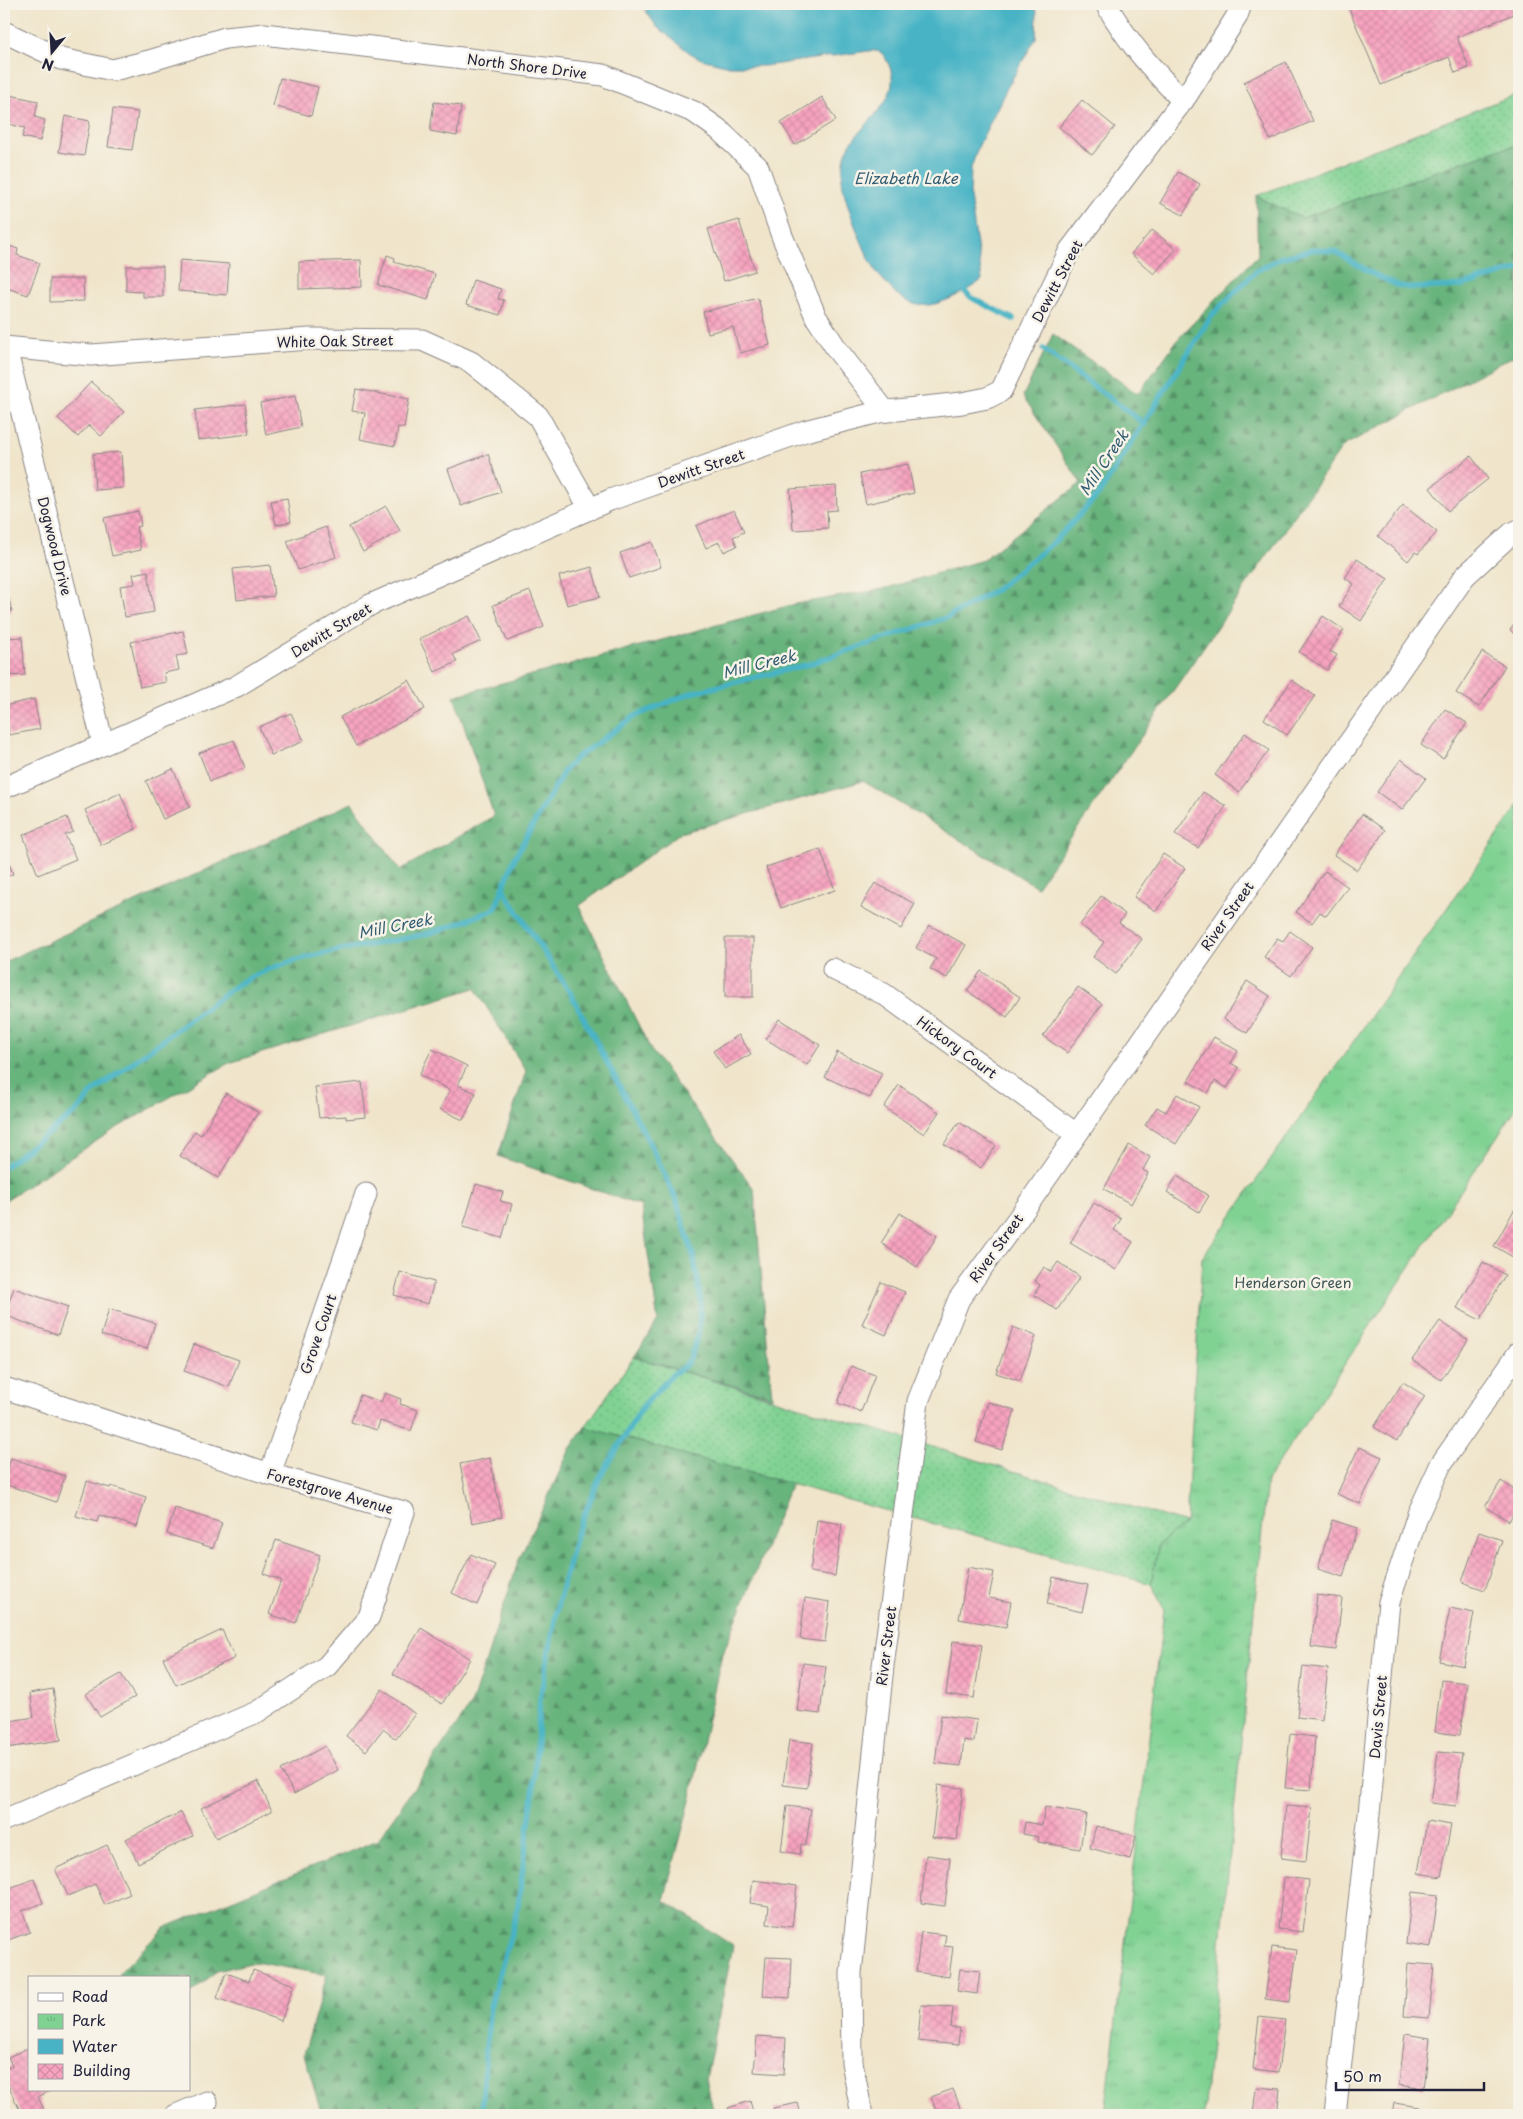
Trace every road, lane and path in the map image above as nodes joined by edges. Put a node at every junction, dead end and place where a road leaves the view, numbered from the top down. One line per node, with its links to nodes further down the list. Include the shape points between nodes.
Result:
1 (1106, 4): 4 (street, via 1123,34)
2 (1241, 4): 4 (street, Dewitt Street, via 1237,16)
3 (4, 32): 6 (street, North Shore Drive, via 61,59 113,70 225,38 264,34 603,75 694,112 718,129 758,167 816,317)
4 (1183, 101): 6 (street, Dewitt Street, via 1070,250 1001,391 987,398 962,403)
5 (5, 347): 7 (street, White Oak Street, via 91,355 310,339 422,340 471,362 538,416); 9 (street, Dogwood Drive)
6 (885, 411): 7 (street, Dewitt Street, via 805,431)
7 (590, 509): 9 (street, Dewitt Street, via 370,606 237,686)
8 (1519, 530): 12 (street, River Street, via 1465,576)
9 (103, 744): 10 (street, Dewitt Street)
10 (4, 788)
11 (833, 969): 12 (street, Hickory Court, via 884,994)
12 (1076, 1134): 20 (street, River Street, via 959,1299 918,1401 883,1666 851,1973 852,2062)
13 (366, 1194): 16 (street, Grove Court)
14 (1519, 1352): 21 (street, Davis Street, via 1441,1464 1418,1514 1389,1602)
15 (4, 1388): 16 (street, Forestgrove Avenue)
16 (270, 1474): 17 (street, Forestgrove Avenue, via 404,1512 369,1617 327,1666 257,1712)
17 (4, 1820)
18 (207, 2102): 19 (street)
19 (176, 2115)
20 (862, 2115)
21 (1335, 2115)

